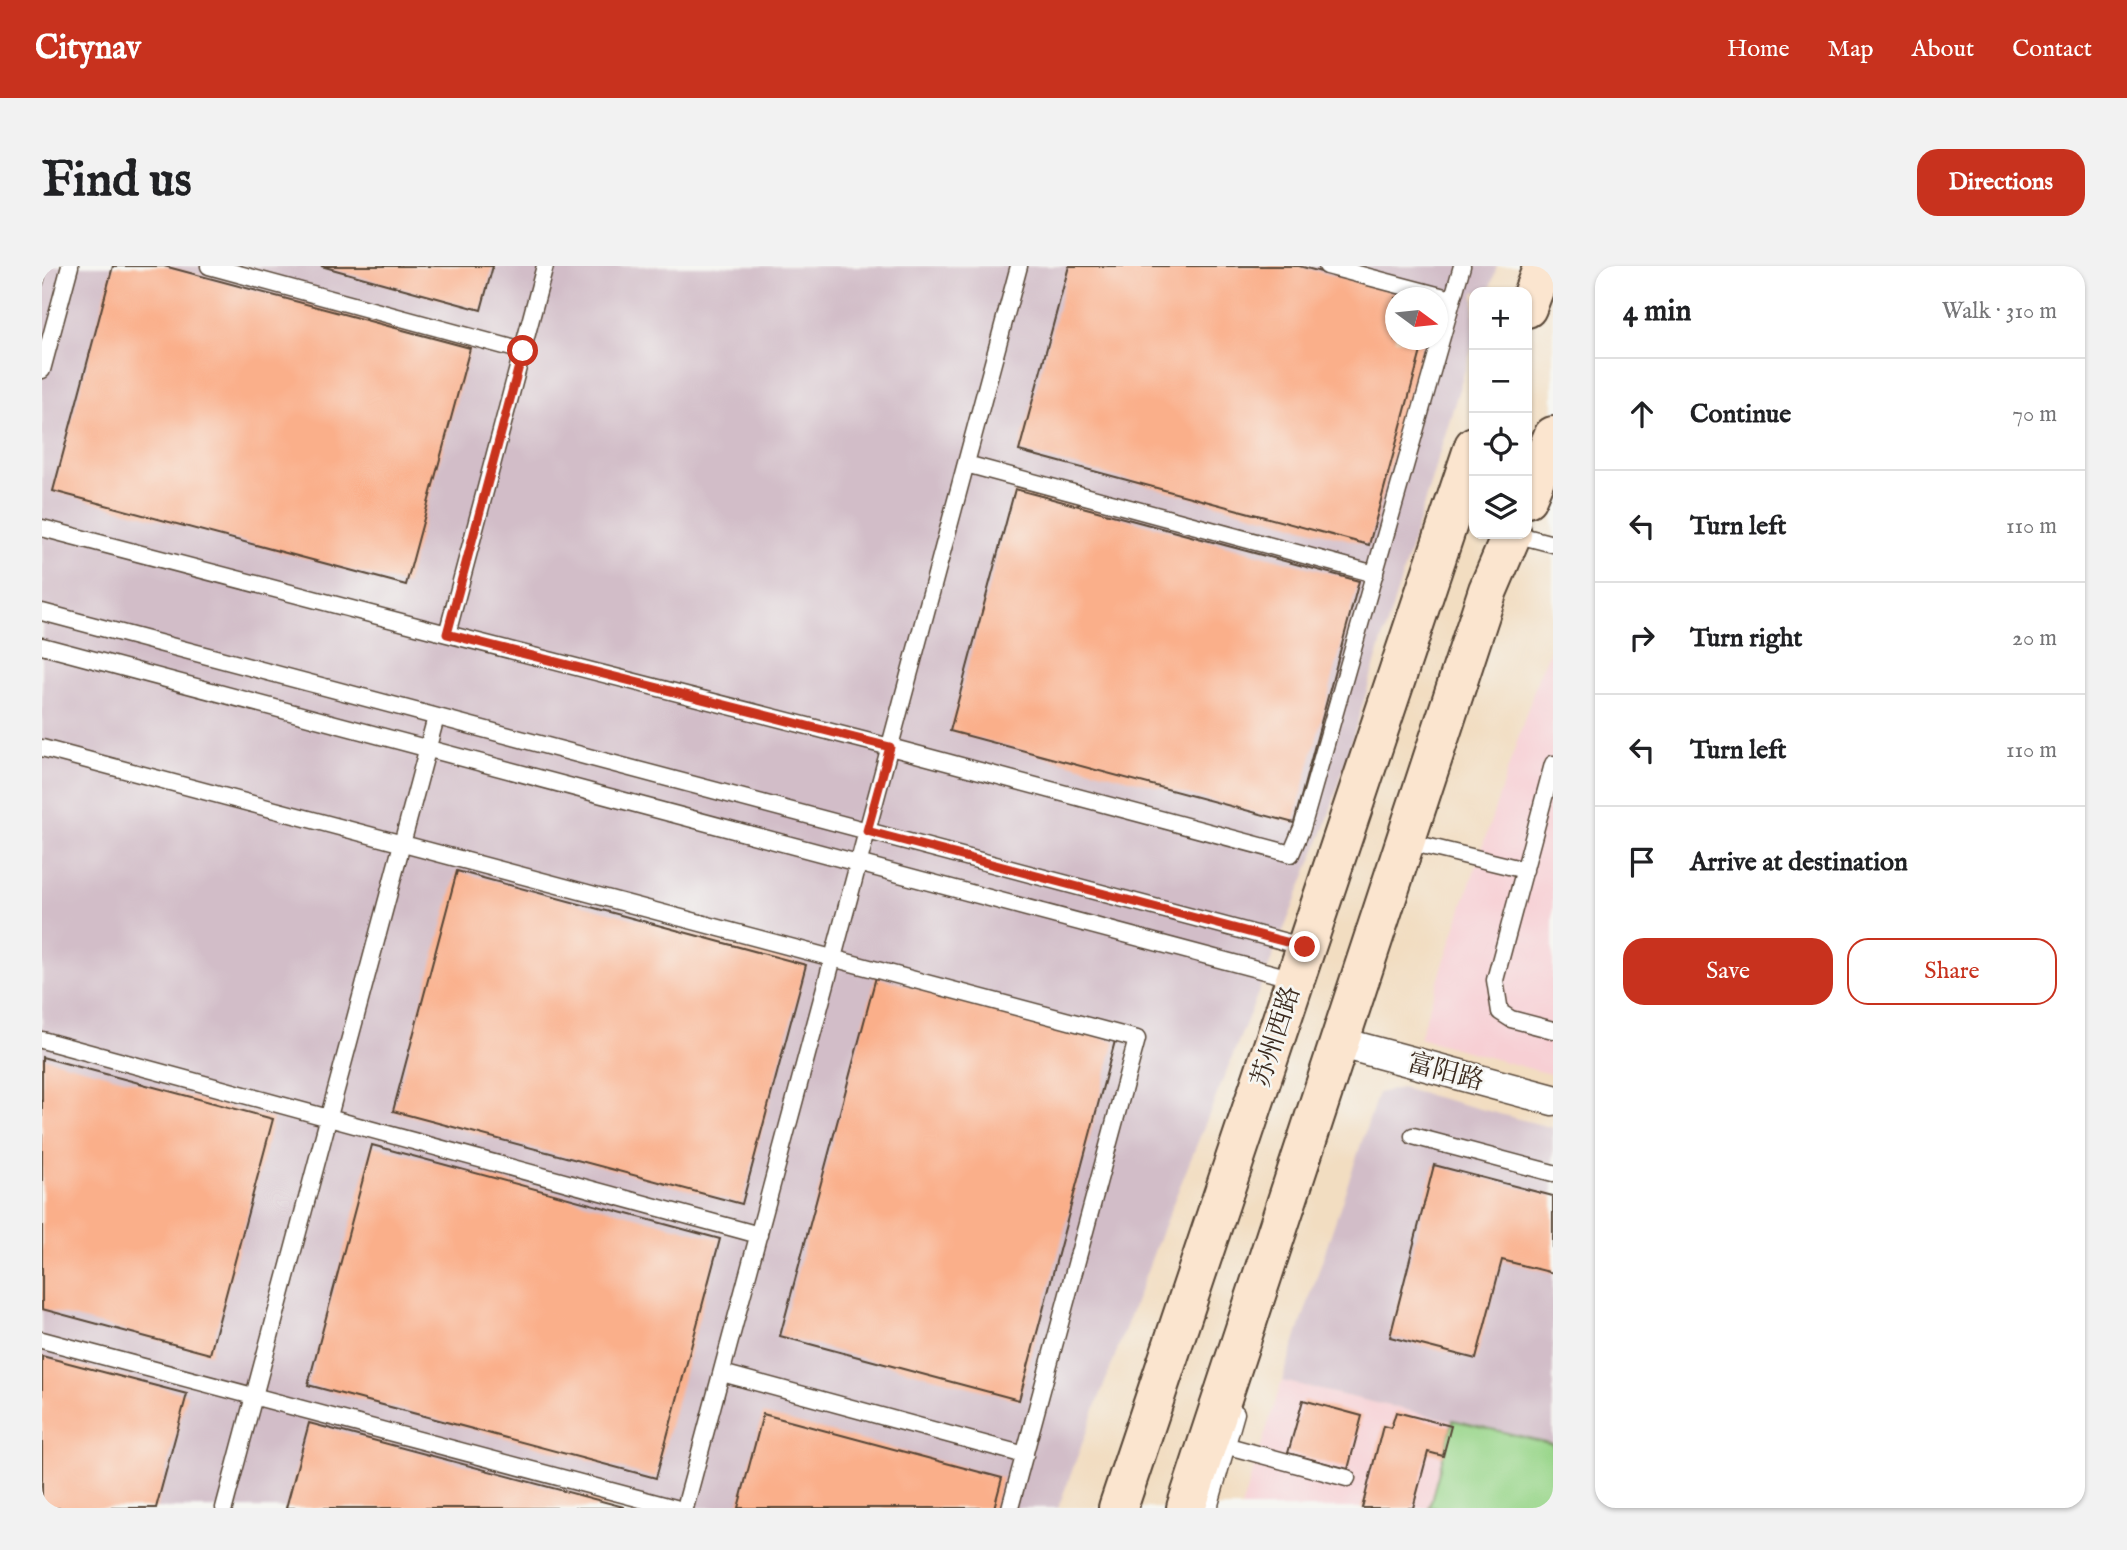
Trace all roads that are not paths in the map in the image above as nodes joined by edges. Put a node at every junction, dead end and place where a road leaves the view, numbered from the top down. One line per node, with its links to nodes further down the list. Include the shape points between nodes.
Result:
1 (70, 266): 11 (lane)
2 (209, 266): 10 (lane)
3 (545, 266): 10 (lane)
4 (1020, 266): 13 (lane)
5 (1327, 266): 9 (lane)
6 (1462, 266): 9 (lane)
7 (1543, 266): 8 (main road)
8 (1532, 295)
9 (1452, 299): 20 (lane)
10 (523, 351): 22 (lane)
11 (42, 370)
12 (1553, 436): 15 (main road)
13 (966, 464): 20 (lane); 25 (lane)
14 (1469, 465): 35 (main road, 苏州西路, via 1455,518)
15 (1532, 486)
16 (42, 528): 22 (lane)
17 (1511, 539): 30 (main road, via 1488,590)
18 (1532, 539): 19 (lane)
19 (1553, 544)
20 (1375, 574): 25 (lane, via 1291,854)
21 (42, 612): 24 (lane)
22 (447, 634): 25 (lane)
23 (42, 646): 27 (lane)
24 (436, 717): 27 (lane); 29 (lane)
25 (890, 747): 29 (lane)
26 (42, 748): 31 (lane)
27 (427, 749): 31 (lane); 32 (lane)
28 (1553, 764): 33 (lane)
29 (867, 831): 32 (lane); 35 (lane)
30 (1405, 841): 33 (lane); 38 (main road)
31 (402, 843): 34 (lane); 40 (lane)
32 (858, 864): 34 (lane); 35 (lane)
33 (1525, 870): 36 (lane, via 1495,980 1497,999 1500,1012 1511,1019)
34 (833, 958): 43 (lane); 49 (lane, via 1137,1039)
35 (1299, 963): 55 (main road, 苏州西路)
36 (1553, 1030)
37 (42, 1040): 40 (lane)
38 (1338, 1042): 39 (street, 富阳路); 44 (main road)
39 (1553, 1100)
40 (328, 1118): 43 (lane); 47 (lane)
41 (1413, 1136): 42 (lane)
42 (1553, 1173)
43 (759, 1235): 46 (lane)
44 (1247, 1320): 48 (lane, via 1240,1391); 56 (main road)
45 (42, 1340): 47 (lane)
46 (722, 1373): 49 (lane); 53 (lane)
47 (254, 1396): 51 (lane); 52 (lane)
48 (1228, 1446): 50 (lane); 57 (lane)
49 (1025, 1455): 54 (lane)
50 (1347, 1478)
51 (224, 1508)
52 (675, 1508)
53 (685, 1508)
54 (1010, 1508)
55 (1118, 1508)
56 (1186, 1508)
57 (1209, 1508)

